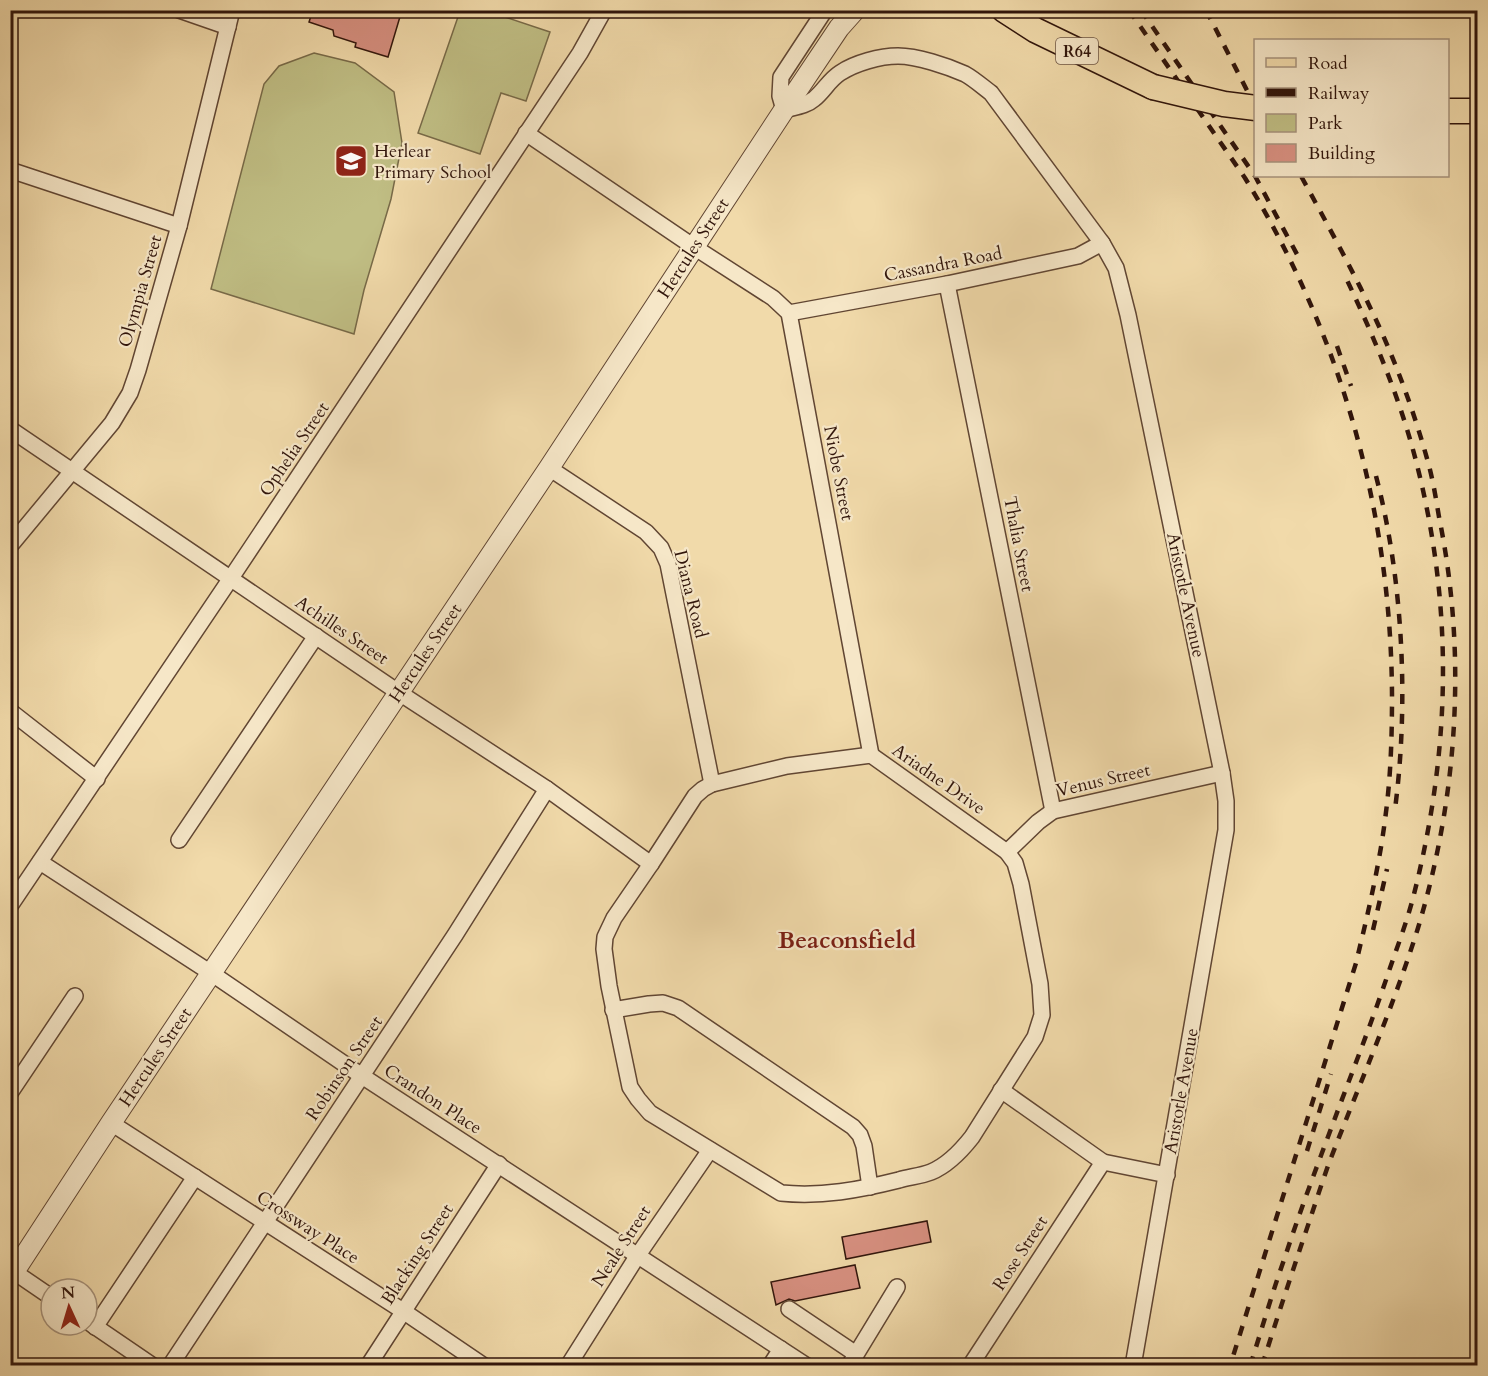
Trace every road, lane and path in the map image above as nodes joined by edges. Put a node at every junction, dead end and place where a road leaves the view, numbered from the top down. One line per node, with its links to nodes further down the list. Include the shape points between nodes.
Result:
1 (179, 10): 8 (street)
2 (232, 10): 8 (street, Olympia Street)
3 (604, 10): 13 (street, Ophelia Street)
4 (825, 10): 10 (street, via 781,77)
5 (855, 10): 7 (street, Hercules Street)
6 (1004, 10): 9 (main road, R64, bridge, via 1035,30 1153,87)
7 (844, 19): 10 (street, Hercules Street)
8 (228, 27): 15 (street, Olympia Street)
9 (1254, 108)
10 (784, 110): 16 (street, Aristotle Avenue, via 813,100 842,71 864,62 898,56 951,68 991,93); 17 (street, Hercules Street)
11 (1449, 111): 12 (main road)
12 (1478, 111)
13 (526, 133): 17 (street); 24 (street, Ophelia Street)
14 (10, 170): 15 (street)
15 (178, 226): 22 (street, Olympia Street, via 130,393 112,423)
16 (1102, 243): 18 (street, Cassandra Road, via 1078,256); 29 (street, Aristotle Avenue, via 1116,268 1128,315)
17 (694, 247): 19 (street, via 773,298); 21 (street, Hercules Street)
18 (947, 284): 19 (street, Cassandra Road); 33 (street, Thalia Street)
19 (789, 313): 28 (street, Niobe Street)
20 (10, 429): 22 (street, Achilles Street)
21 (549, 468): 26 (street, Hercules Street); 31 (street, Diana Road, via 646,532 661,548 668,564)
22 (72, 471): 23 (street, Olympia Street); 24 (street, Achilles Street)
23 (10, 546)
24 (231, 578): 25 (street, Achilles Street); 30 (street, Ophelia Street)
25 (316, 636): 26 (street, Achilles Street); 34 (street)
26 (398, 692): 32 (street, Achilles Street); 39 (street, Hercules Street)
27 (10, 711): 30 (street)
28 (871, 755): 31 (street, Ariadne Drive, via 787,766); 35 (street, Ariadne Drive)
29 (1222, 773): 33 (street, Venus Street); 49 (street, Aristotle Avenue, via 1226,830)
30 (97, 779): 36 (street, Ophelia Street)
31 (712, 784): 37 (street, Ariadne Drive, via 695,796)
32 (547, 789): 37 (street, Achilles Street); 42 (street, Robinson Street)
33 (1053, 811): 35 (street, Venus Street)
34 (179, 840)
35 (1007, 852): 43 (street, Ariadne Drive, via 1022,884 1042,1015 1035,1037)
36 (40, 862): 38 (street, Ophelia Street); 39 (street, Crandon Place)
37 (651, 864): 41 (street, Ariadne Drive, via 605,937)
38 (10, 906)
39 (211, 974): 42 (street, Crandon Place); 45 (street, Hercules Street)
40 (75, 996): 44 (street)
41 (614, 1010): 46 (street, Ariadne Drive, via 630,1087 638,1099 650,1113); 51 (street, via 663,1003 678,1008 853,1127 864,1146)
42 (362, 1076): 48 (street, Crandon Place); 52 (street, Robinson Street)
43 (1001, 1090): 47 (street); 51 (street, Ariadne Drive, via 972,1137 950,1160 931,1172)
44 (10, 1093)
45 (111, 1123): 50 (street, Crossway Place); 54 (street, Hercules Street)
46 (710, 1150): 51 (street, Ariadne Drive, via 781,1193 826,1194); 53 (street, Neale Street)
47 (1103, 1162): 49 (street); 70 (street, Rose Street)
48 (499, 1164): 53 (street, Crandon Place); 58 (street, Blacking Street)
49 (1167, 1175): 71 (street, Aristotle Avenue)
50 (195, 1177): 52 (street, Crossway Place); 59 (street)
51 (870, 1187)
52 (264, 1222): 58 (street, Crossway Place); 64 (street, Robinson Street)
53 (638, 1255): 61 (street, Crandon Place); 67 (street, Neale Street)
54 (12, 1273): 56 (street)
55 (897, 1287): 62 (street)
56 (39, 1290)
57 (789, 1309): 62 (street)
58 (403, 1311): 65 (street, Blacking Street); 66 (street, Crossway Place)
59 (99, 1313)
60 (99, 1329): 63 (street)
61 (781, 1349): 68 (street); 69 (street, Crandon Place)
62 (853, 1360)
63 (153, 1365)
64 (170, 1365)
65 (368, 1365)
66 (484, 1365)
67 (568, 1365)
68 (770, 1365)
69 (807, 1365)
70 (970, 1365)
71 (1133, 1365)

